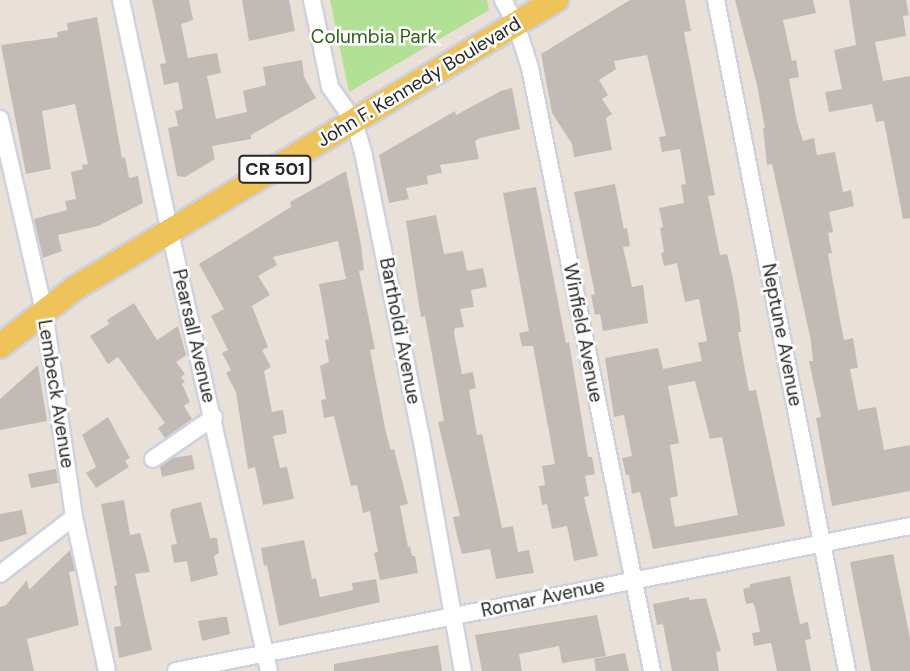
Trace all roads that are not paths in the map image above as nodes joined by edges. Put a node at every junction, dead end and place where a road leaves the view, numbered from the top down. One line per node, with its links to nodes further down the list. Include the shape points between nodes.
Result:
1 (121, 0): 9 (street, Pearsall Avenue)
2 (312, 0): 8 (street, Bartholdi Avenue, via 330,87)
3 (503, 0): 6 (street, Winfield Avenue)
4 (556, 0): 6 (main road, John F. Kennedy Boulevard / CR 501)
5 (716, 0): 16 (street, Neptune Avenue)
6 (516, 24): 8 (main road, John F. Kennedy Boulevard / CR 501); 18 (street, Winfield Avenue, via 530,68)
7 (0, 119): 10 (street, Lembeck Avenue)
8 (354, 121): 9 (main road, John F. Kennedy Boulevard / CR 501); 19 (street, Bartholdi Avenue, via 415,408)
9 (170, 232): 10 (main road, John F. Kennedy Boulevard / CR 501); 12 (street, Pearsall Avenue)
10 (44, 311): 11 (main road, John F. Kennedy Boulevard / CR 501); 14 (street, Lembeck Avenue)
11 (0, 346)
12 (214, 417): 13 (street); 20 (street, Pearsall Avenue)
13 (153, 459)
14 (74, 517): 17 (street); 21 (street, Lembeck Avenue)
15 (910, 526): 16 (street, Romar Avenue)
16 (822, 543): 18 (street, Romar Avenue); 26 (street, Neptune Avenue)
17 (0, 574)
18 (632, 579): 19 (street, Romar Avenue); 25 (street, Winfield Avenue)
19 (452, 616): 20 (street, Romar Avenue); 24 (street, Bartholdi Avenue)
20 (266, 654): 22 (street, Romar Avenue); 23 (street, Pearsall Avenue)
21 (107, 671)
22 (176, 671)
23 (269, 671)
24 (463, 671)
25 (652, 671)
26 (847, 671)

